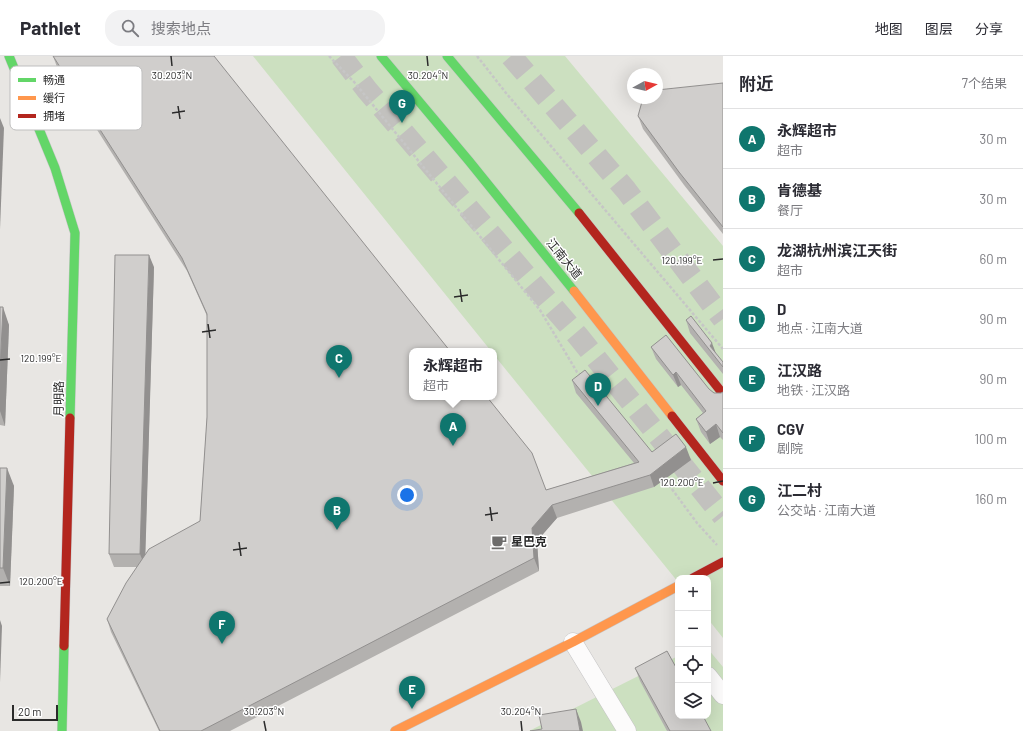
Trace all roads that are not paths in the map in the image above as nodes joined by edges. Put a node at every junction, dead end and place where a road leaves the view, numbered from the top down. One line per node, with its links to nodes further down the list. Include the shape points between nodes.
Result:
1 (9, 56): 4 (street, 月明路)
2 (381, 56): 7 (street, 江南大道, via 592,313)
3 (447, 56): 6 (street, via 582,216)
4 (13, 66)
5 (39, 130): 14 (street, 月明路, via 55,168 75,233)
6 (723, 394)
7 (723, 481)
8 (723, 562): 9 (street)
9 (698, 575)
10 (675, 588): 11 (street)
11 (573, 642): 15 (street); 16 (street)
12 (711, 680): 13 (street)
13 (723, 695)
14 (62, 731)
15 (395, 731)
16 (627, 731)

